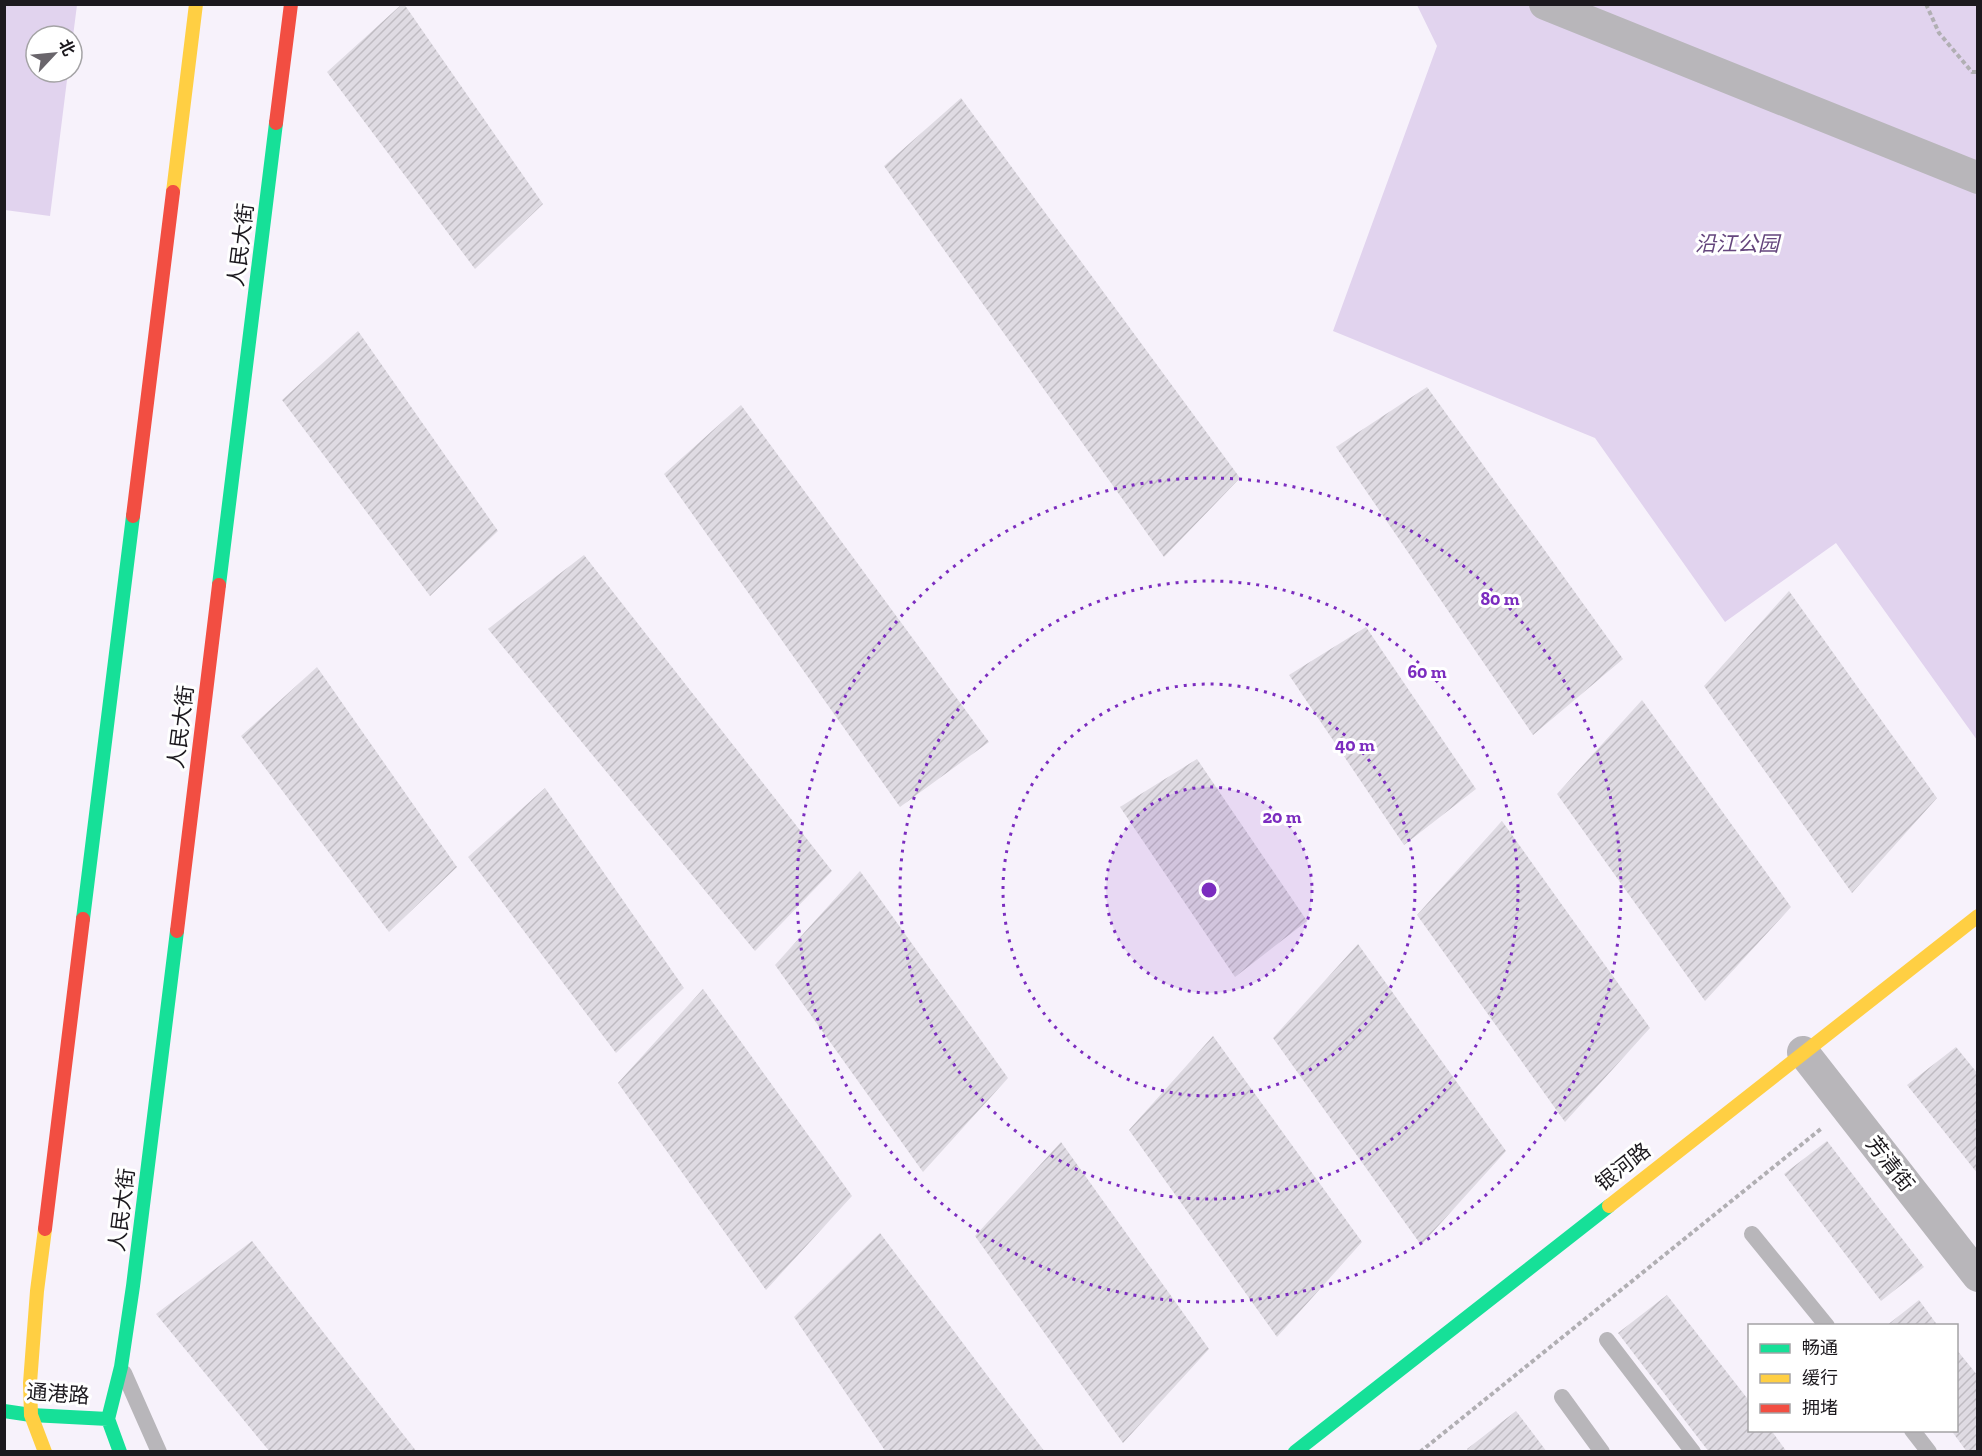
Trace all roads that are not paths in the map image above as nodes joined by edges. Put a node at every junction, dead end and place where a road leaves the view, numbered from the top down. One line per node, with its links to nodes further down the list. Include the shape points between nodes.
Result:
1 (196, 4): 14 (main road, via 38,1279)
2 (291, 4): 11 (main road, 人民大街)
3 (1545, 4): 4 (street)
4 (1977, 178)
5 (1977, 916): 6 (main road, 银河路)
6 (1803, 1052): 8 (street, 芳清街); 20 (main road, 银河路)
7 (1752, 1234): 9 (lane)
8 (1977, 1276)
9 (1825, 1324)
10 (1607, 1340): 22 (lane)
11 (121, 1367): 15 (main road, 人民大街); 19 (lane)
12 (1562, 1397): 21 (lane)
13 (4, 1411): 14 (main road, 通港路)
14 (31, 1415): 15 (main road, 通港路); 17 (main road)
15 (108, 1419): 18 (main road)
16 (1913, 1432): 23 (lane)
17 (45, 1452)
18 (120, 1452)
19 (159, 1452)
20 (1295, 1452)
21 (1602, 1452)
22 (1693, 1452)
23 (1929, 1452)

